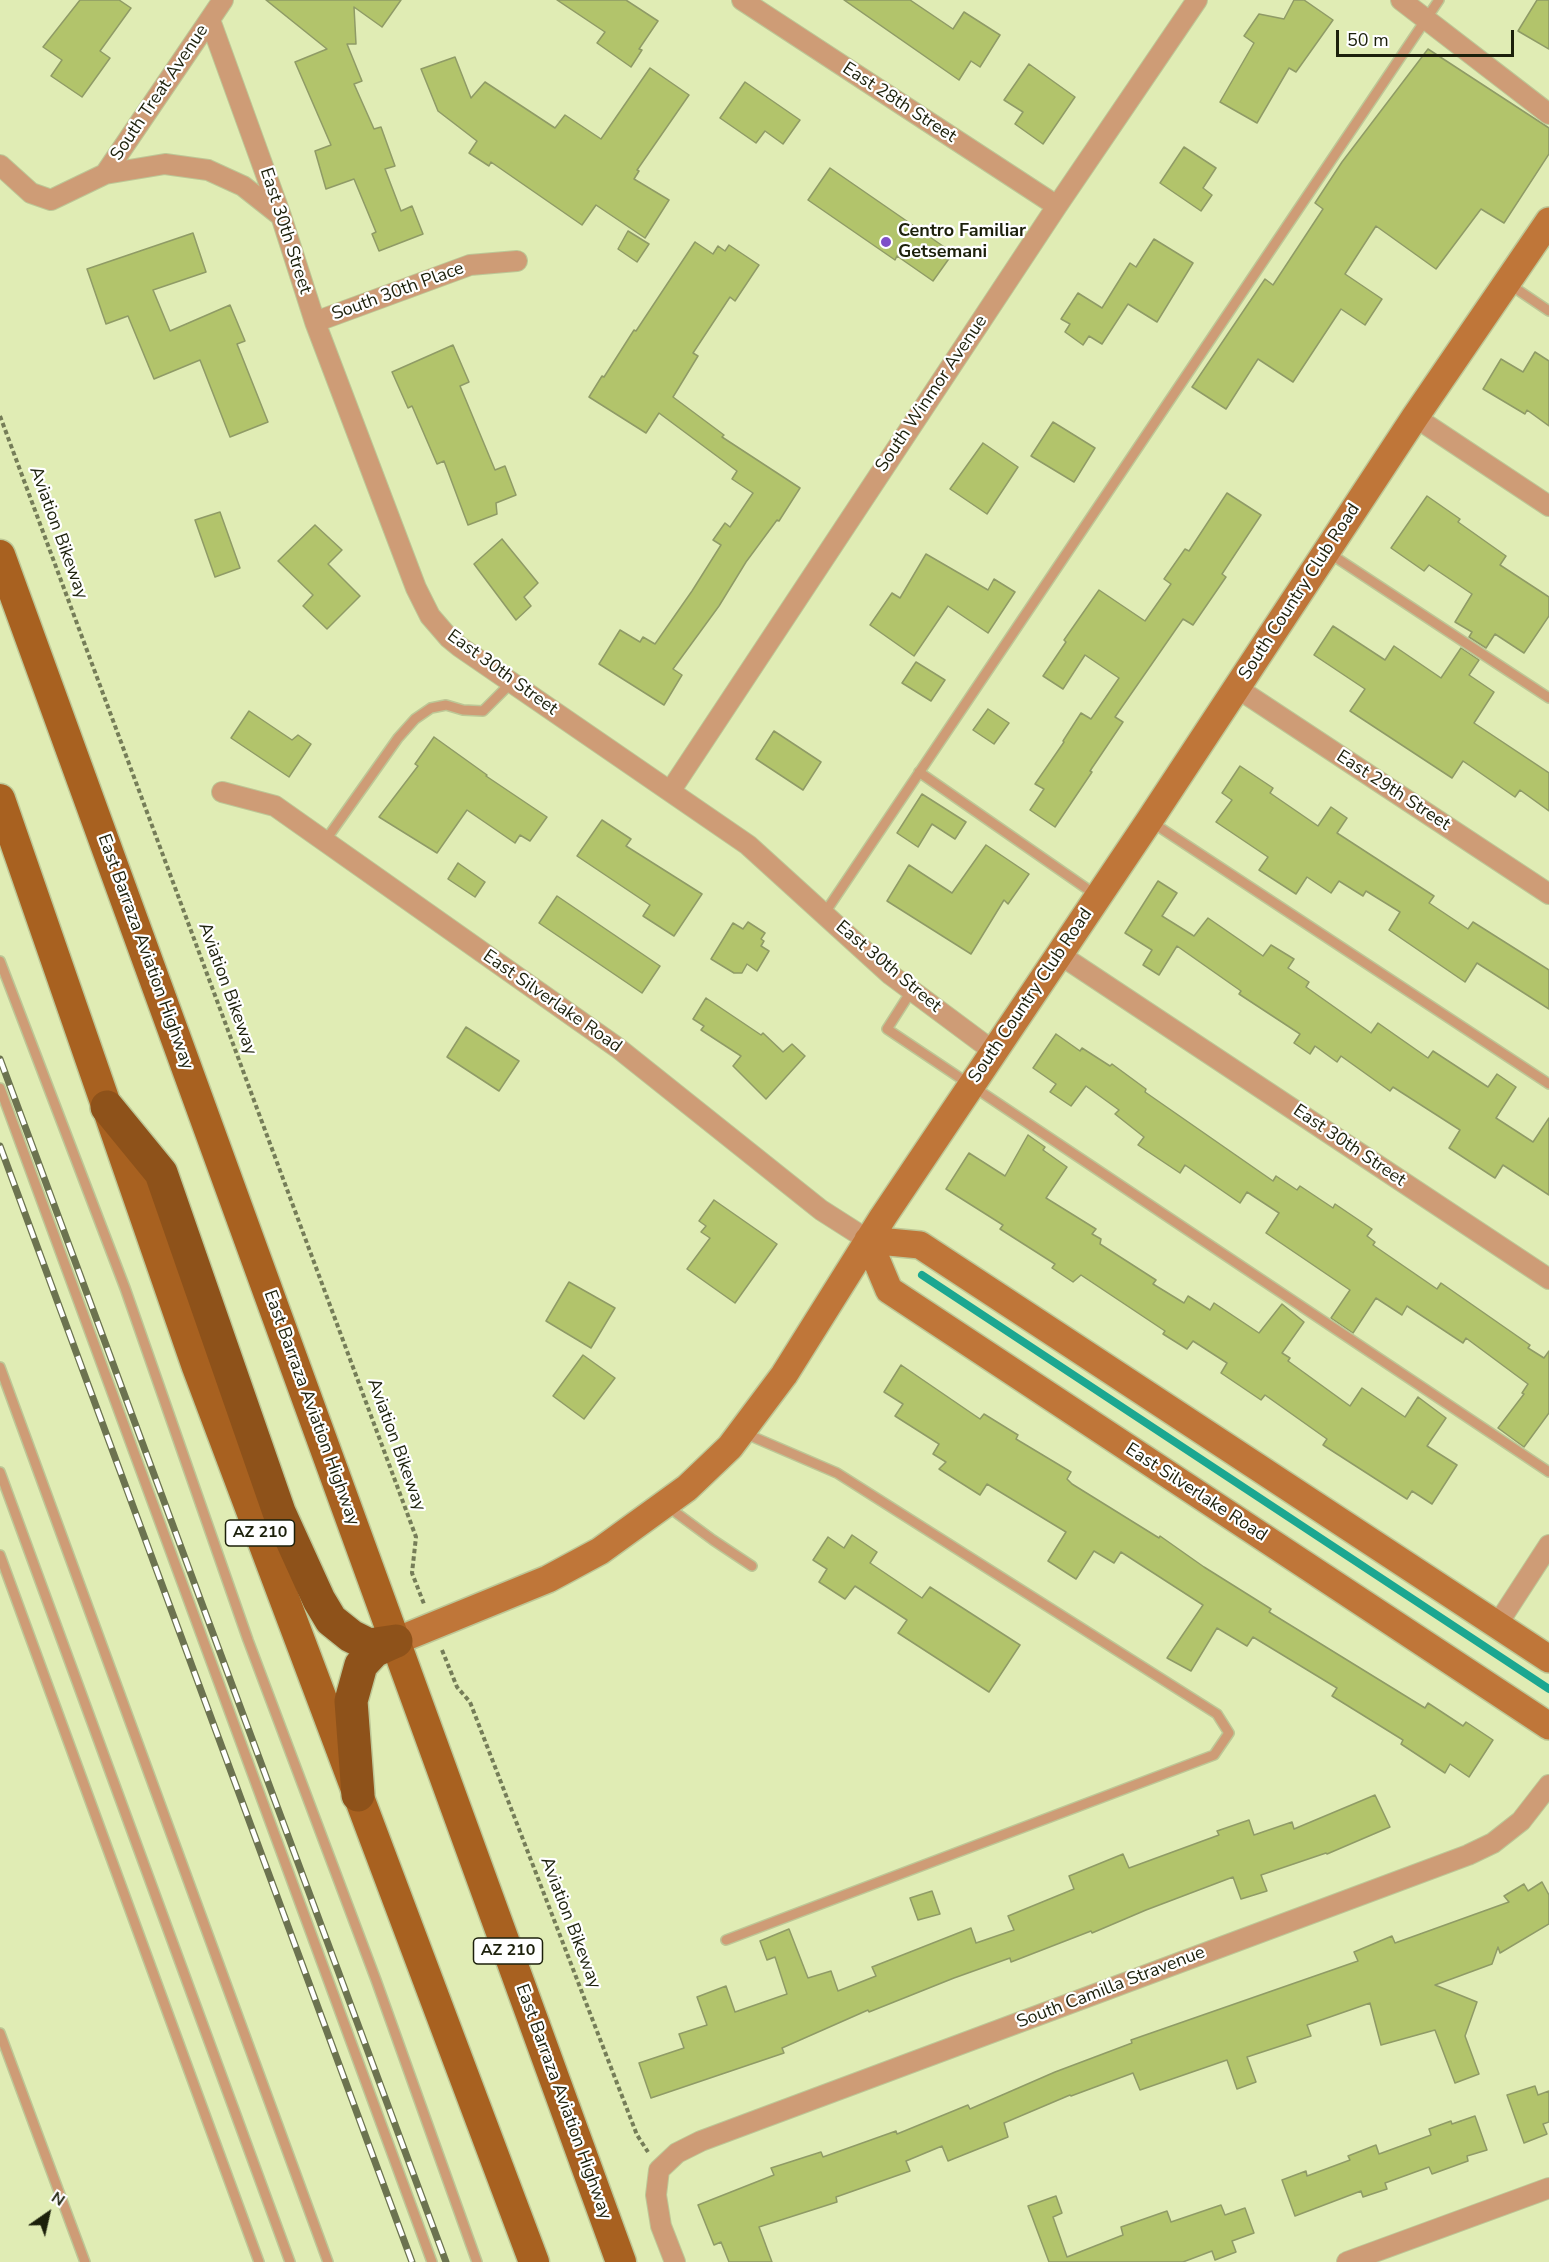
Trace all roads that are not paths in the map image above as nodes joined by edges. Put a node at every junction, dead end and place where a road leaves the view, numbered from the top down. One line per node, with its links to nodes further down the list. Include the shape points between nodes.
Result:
1 (223, 0): 6 (street, South Treat Avenue)
2 (742, 0): 11 (street, East 28th Street)
3 (1197, 0): 11 (street, South Winmor Avenue)
4 (1401, 0): 7 (street)
5 (1439, 0): 7 (lane)
6 (210, 20): 10 (street, South Treat Avenue); 12 (street, East 30th Street)
7 (1426, 20): 8 (street); 25 (lane)
8 (1549, 114)
9 (0, 165): 10 (street, South Treat Avenue, via 31,193 51,200)
10 (105, 174): 12 (street, via 165,164 208,170 243,186)
11 (1057, 207): 26 (street, South Winmor Avenue)
12 (281, 216): 17 (street, East 30th Street)
13 (1549, 221): 15 (main road, South Country Club Road)
14 (518, 261): 17 (street, South 30th Place, via 470,265)
15 (1507, 283): 16 (lane); 18 (main road, South Country Club Road)
16 (1549, 311)
17 (315, 322): 22 (street, East 30th Street, via 430,616 449,638)
18 (1415, 417): 19 (street); 20 (main road, South Country Club Road)
19 (1549, 506)
20 (1327, 551): 23 (main road, South Country Club Road); 24 (lane)
21 (0, 555): 53 (main road, East Barraza Aviation Highway / AZ 210)
22 (512, 682): 26 (street, East 30th Street); 30 (lane, via 483,711 446,705 431,708 415,719)
23 (1237, 688): 29 (main road, South Country Club Road); 31 (street, East 29th Street)
24 (1549, 698)
25 (919, 772): 32 (lane); 33 (lane)
26 (671, 790): 33 (street, East 30th Street, via 748,844)
27 (222, 792): 30 (street, East Silverlake Road, via 275,806)
28 (0, 799): 41 (main road, AZ 210)
29 (1149, 821): 32 (main road, South Country Club Road); 38 (lane)
30 (325, 841): 42 (street, East Silverlake Road, via 618,1048 821,1210)
31 (1549, 894)
32 (1098, 896): 34 (main road, South Country Club Road)
33 (824, 914): 36 (street, East 30th Street)
34 (1059, 954): 37 (main road, South Country Club Road); 43 (street, East 30th Street)
35 (0, 961): 66 (lane, via 125,1288 249,1640)
36 (912, 990): 37 (street, East 30th Street); 39 (lane, via 887,1029)
37 (993, 1051): 39 (main road, South Country Club Road)
38 (1549, 1084)
39 (970, 1086): 42 (main road, South Country Club Road); 47 (lane)
40 (0, 1088): 65 (lane)
41 (107, 1107): 53 (highway, via 161,1173 279,1512 319,1600 331,1620 351,1636 369,1644); 57 (main road, AZ 210, via 197,1367)
42 (868, 1240): 45 (main road, South Country Club Road, via 784,1375); 52 (main road, East Silverlake Road, via 920,1245); 55 (main road, East Silverlake Road, via 889,1290)
43 (1549, 1279)
44 (0, 1367): 64 (lane)
45 (742, 1432): 48 (main road, South Country Club Road); 58 (lane, via 837,1473 1217,1714 1229,1733 1214,1755)
46 (0, 1472): 63 (lane)
47 (1549, 1472)
48 (665, 1505): 51 (lane); 53 (main road, South Country Club Road, via 600,1551 548,1580)
49 (1549, 1545): 52 (street)
50 (0, 1555): 62 (lane)
51 (752, 1566)
52 (1497, 1625): 54 (main road, East Silverlake Road)
53 (396, 1641): 57 (highway, via 374,1651 361,1665 351,1701); 68 (main road, East Barraza Aviation Highway / AZ 210)
54 (1549, 1659)
55 (1549, 1726)
56 (1549, 1785): 69 (street, South Camilla Stravenue, via 1521,1821 1493,1843 1468,1855 677,2153 659,2170 656,2195 661,2226)
57 (358, 1795): 67 (main road, AZ 210)
58 (726, 1941)
59 (0, 2033): 61 (lane)
60 (1549, 2188): 70 (street)
61 (86, 2262)
62 (259, 2262)
63 (290, 2262)
64 (328, 2262)
65 (432, 2262)
66 (477, 2262)
67 (534, 2262)
68 (621, 2262)
69 (675, 2262)
70 (1347, 2262)

